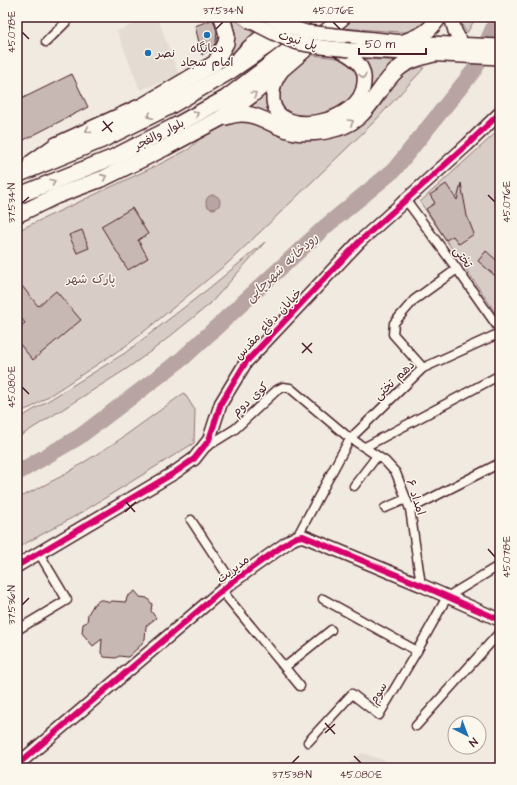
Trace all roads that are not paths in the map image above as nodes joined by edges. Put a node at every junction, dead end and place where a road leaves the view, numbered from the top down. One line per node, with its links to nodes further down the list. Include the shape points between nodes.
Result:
1 (71, 17): 11 (street)
2 (222, 17): 22 (highway, one-way to 22, via 226,43 215,63 144,105 56,145)
3 (270, 17): 12 (main road, پل نبوت, bridge, via 306,32)
4 (287, 17): 19 (main road, via 247,48)
5 (305, 17): 19 (highway, بلوار والفجر)
6 (330, 17): 23 (highway, بلوار والفجر, one-way to 6, via 114,157 226,98)
7 (344, 17): 18 (highway)
8 (439, 17): 12 (highway, via 431,28)
9 (451, 17): 13 (main road)
10 (247, 19): 15 (main road, پل نبوت, bridge, via 295,42)
11 (46, 42)
12 (404, 42): 13 (main road, پل نبوت)
13 (462, 44): 14 (main road, پل نبوت)
14 (500, 46)
15 (344, 49): 16 (main road, پل نبوت); 18 (main road, one-way to 18, via 357,62 364,76 363,91 354,104 330,119 298,122 288,120 279,113 273,104 272,93 274,82)
16 (434, 54): 17 (main road, پل نبوت); 21 (highway, one-way to 16, via 245,113 296,132 320,132 339,128 362,115 399,68 421,57)
17 (500, 58)
18 (284, 68): 21 (highway, one-way to 18)
19 (229, 72): 22 (highway, بلوار والفجر, one-way to 22, via 167,108 102,140)
20 (500, 113): 24 (street, خیابان دفاع مقدس)
21 (221, 118): 25 (highway, one-way to 21, via 56,196 104,178)
22 (17, 174)
23 (17, 196)
24 (406, 200): 26 (street, تختی); 33 (street, خیابان دفاع مقدس, via 360,242 246,362 221,403 209,440)
25 (17, 215)
26 (457, 269): 27 (street, تختی); 29 (street, via 414,300 394,323 393,334)
27 (500, 330)
28 (500, 333): 29 (street, دهم تختی)
29 (423, 368): 31 (street, دهم تختی)
30 (500, 375): 32 (street)
31 (351, 439): 32 (street, امداد ۶); 33 (street, کوی دوم, via 290,388 283,387 235,429); 41 (street, دهم تختی)
32 (365, 447): 34 (street, امداد ۶)
33 (202, 449): 42 (street, خیابان دفاع مقدس, via 194,459 174,473)
34 (377, 456): 36 (street); 37 (street, امداد ۶, via 396,473)
35 (500, 463): 39 (street)
36 (354, 486)
37 (406, 499): 38 (street); 39 (street, امداد ۶)
38 (386, 508)
39 (410, 509): 46 (street, امداد ۶)
40 (191, 520): 45 (street)
41 (297, 537): 45 (street, مدیریت); 46 (street, via 302,536)
42 (39, 553): 44 (street, خیابان دفاع مقدس); 51 (street, via 67,600)
43 (500, 565): 48 (street)
44 (17, 566)
45 (232, 582): 47 (street, مدیریت)
46 (421, 585): 48 (street)
47 (222, 591): 55 (street); 59 (street, مدیریت)
48 (448, 597): 50 (street); 54 (street, سوم)
49 (323, 599): 54 (street)
50 (500, 620)
51 (17, 630)
52 (331, 630): 55 (street)
53 (500, 632): 57 (street)
54 (417, 652): 58 (street, سوم, via 379,715 352,694)
55 (285, 667): 56 (street)
56 (300, 686)
57 (416, 726)
58 (308, 742)
59 (17, 765)

